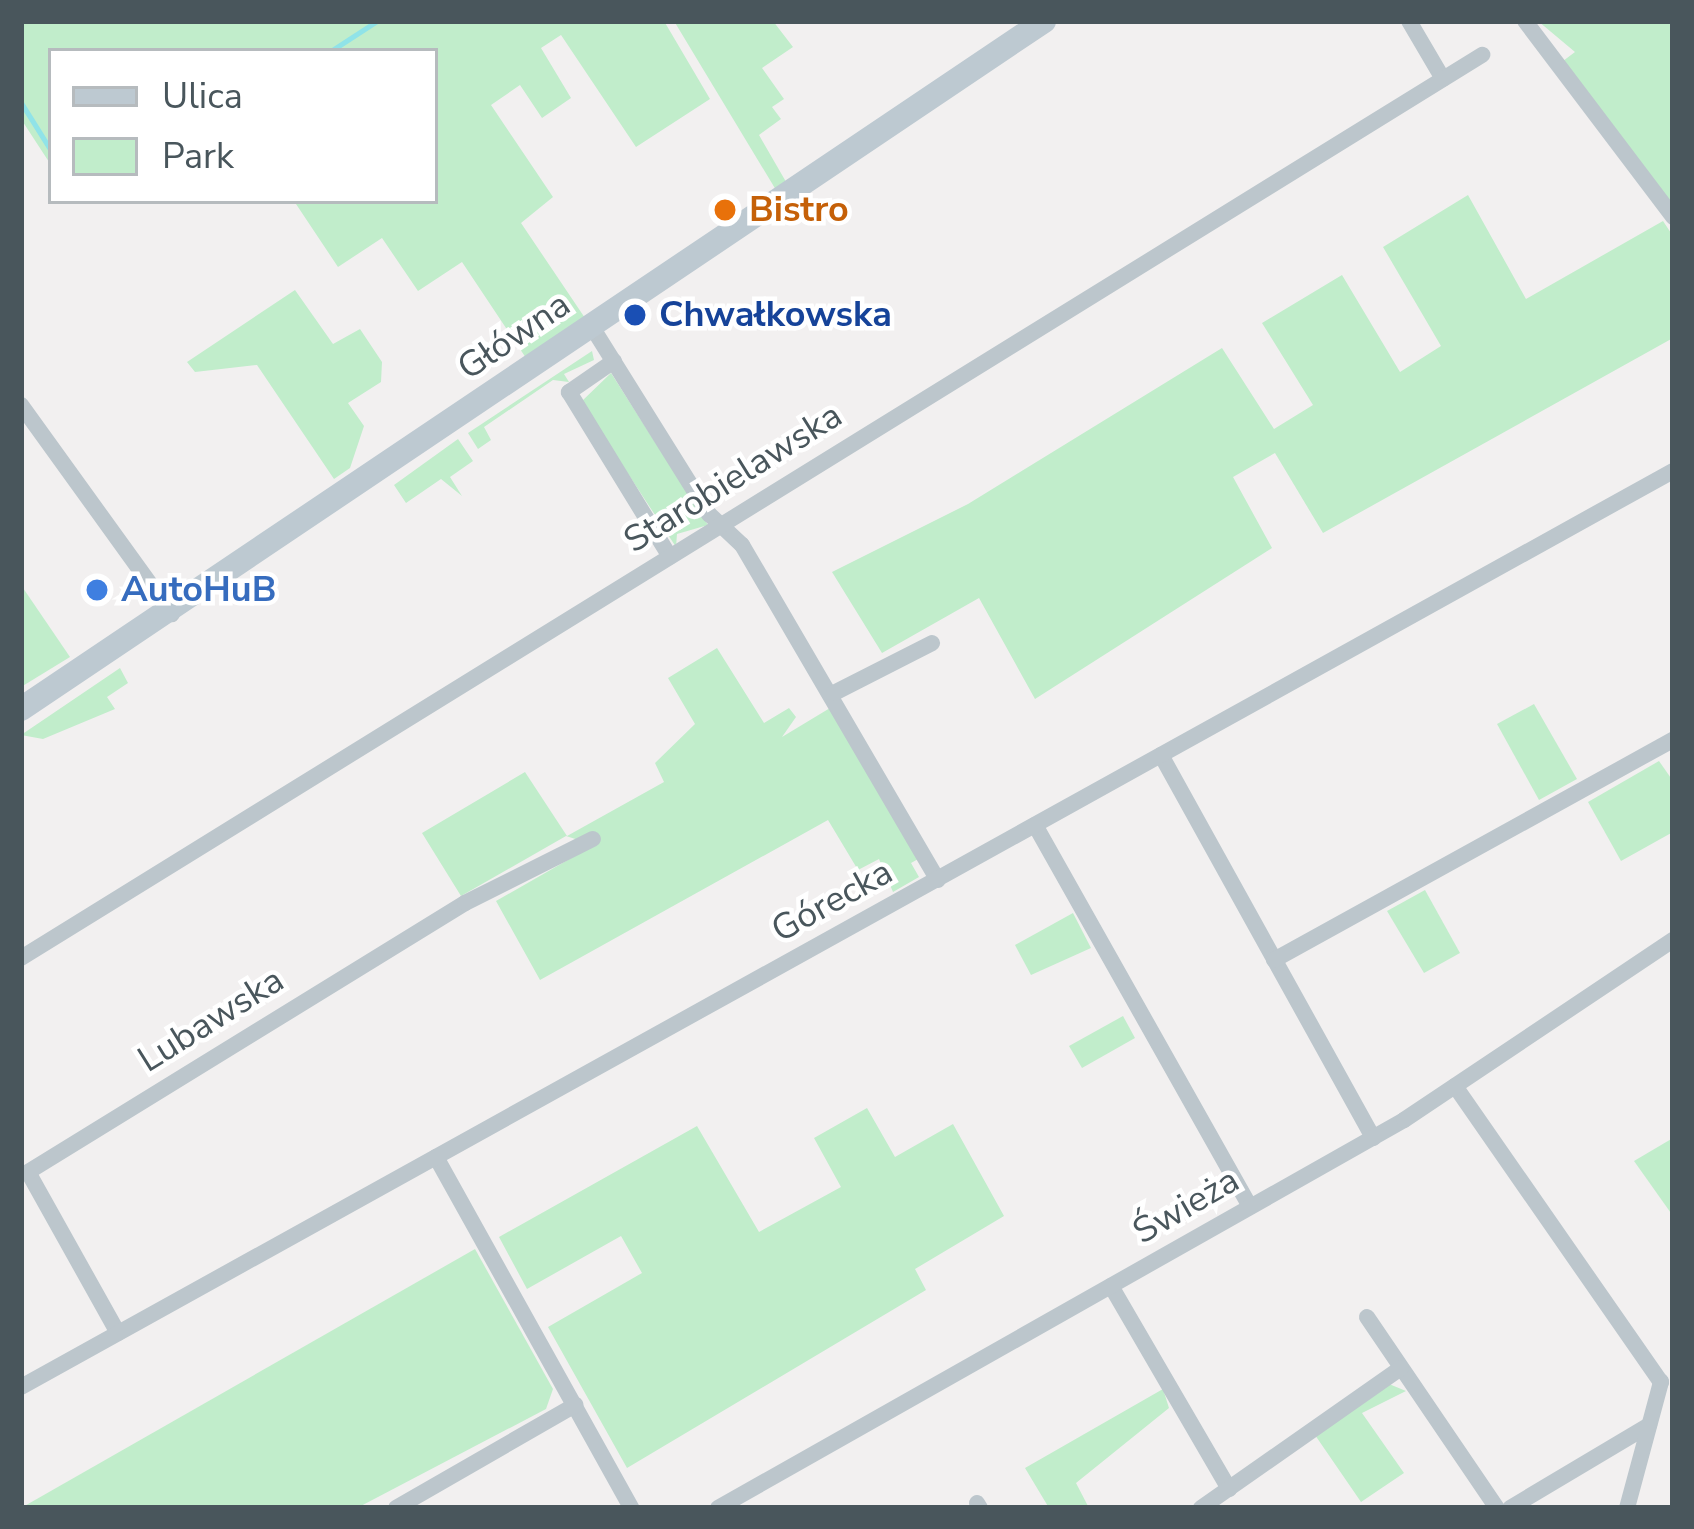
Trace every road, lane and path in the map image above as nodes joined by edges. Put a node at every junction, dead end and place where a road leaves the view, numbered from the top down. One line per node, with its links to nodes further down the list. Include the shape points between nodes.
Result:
1 (1044, 21): 7 (street, Główna)
2 (1409, 21): 5 (street)
3 (1525, 21): 6 (street)
4 (1482, 55): 5 (street, Starobielawska)
5 (1443, 79): 11 (street, Starobielawska)
6 (1673, 217)
7 (592, 327): 8 (street); 13 (street, Główna)
8 (614, 361): 11 (street); 12 (street, via 569,392)
9 (21, 405): 13 (street)
10 (1673, 471): 18 (street, Górecka)
11 (725, 523): 12 (street, Starobielawska); 15 (street)
12 (670, 556): 23 (street, Starobielawska)
13 (172, 614): 16 (street, Główna)
14 (932, 643): 15 (street)
15 (834, 693): 21 (street)
16 (21, 709)
17 (1673, 740): 24 (street)
18 (1161, 755): 19 (street, Górecka); 24 (street)
19 (1036, 825): 21 (street, Górecka); 28 (street)
20 (592, 839): 31 (street, Lubawska, via 465,903 28,1172)
21 (938, 880): 27 (street, Górecka)
22 (1673, 940): 25 (street, Świeża)
23 (21, 958)
24 (1274, 960): 26 (street)
25 (1456, 1086): 26 (street, Świeża); 33 (street)
26 (1372, 1138): 28 (street, Świeża)
27 (436, 1157): 31 (street, Górecka); 35 (street)
28 (1250, 1208): 29 (street, Świeża)
29 (1111, 1286): 37 (street); 40 (street, Świeża)
30 (1366, 1317): 32 (street)
31 (118, 1333): 34 (street, Górecka)
32 (1401, 1368): 37 (street); 42 (street)
33 (1667, 1381): 36 (street)
34 (21, 1387)
35 (574, 1406): 38 (street); 39 (street)
36 (1649, 1425): 43 (street); 44 (street)
37 (1229, 1489): 41 (street)
38 (396, 1508)
39 (631, 1508)
40 (718, 1508)
41 (1201, 1508)
42 (1497, 1508)
43 (1510, 1508)
44 (1628, 1508)

